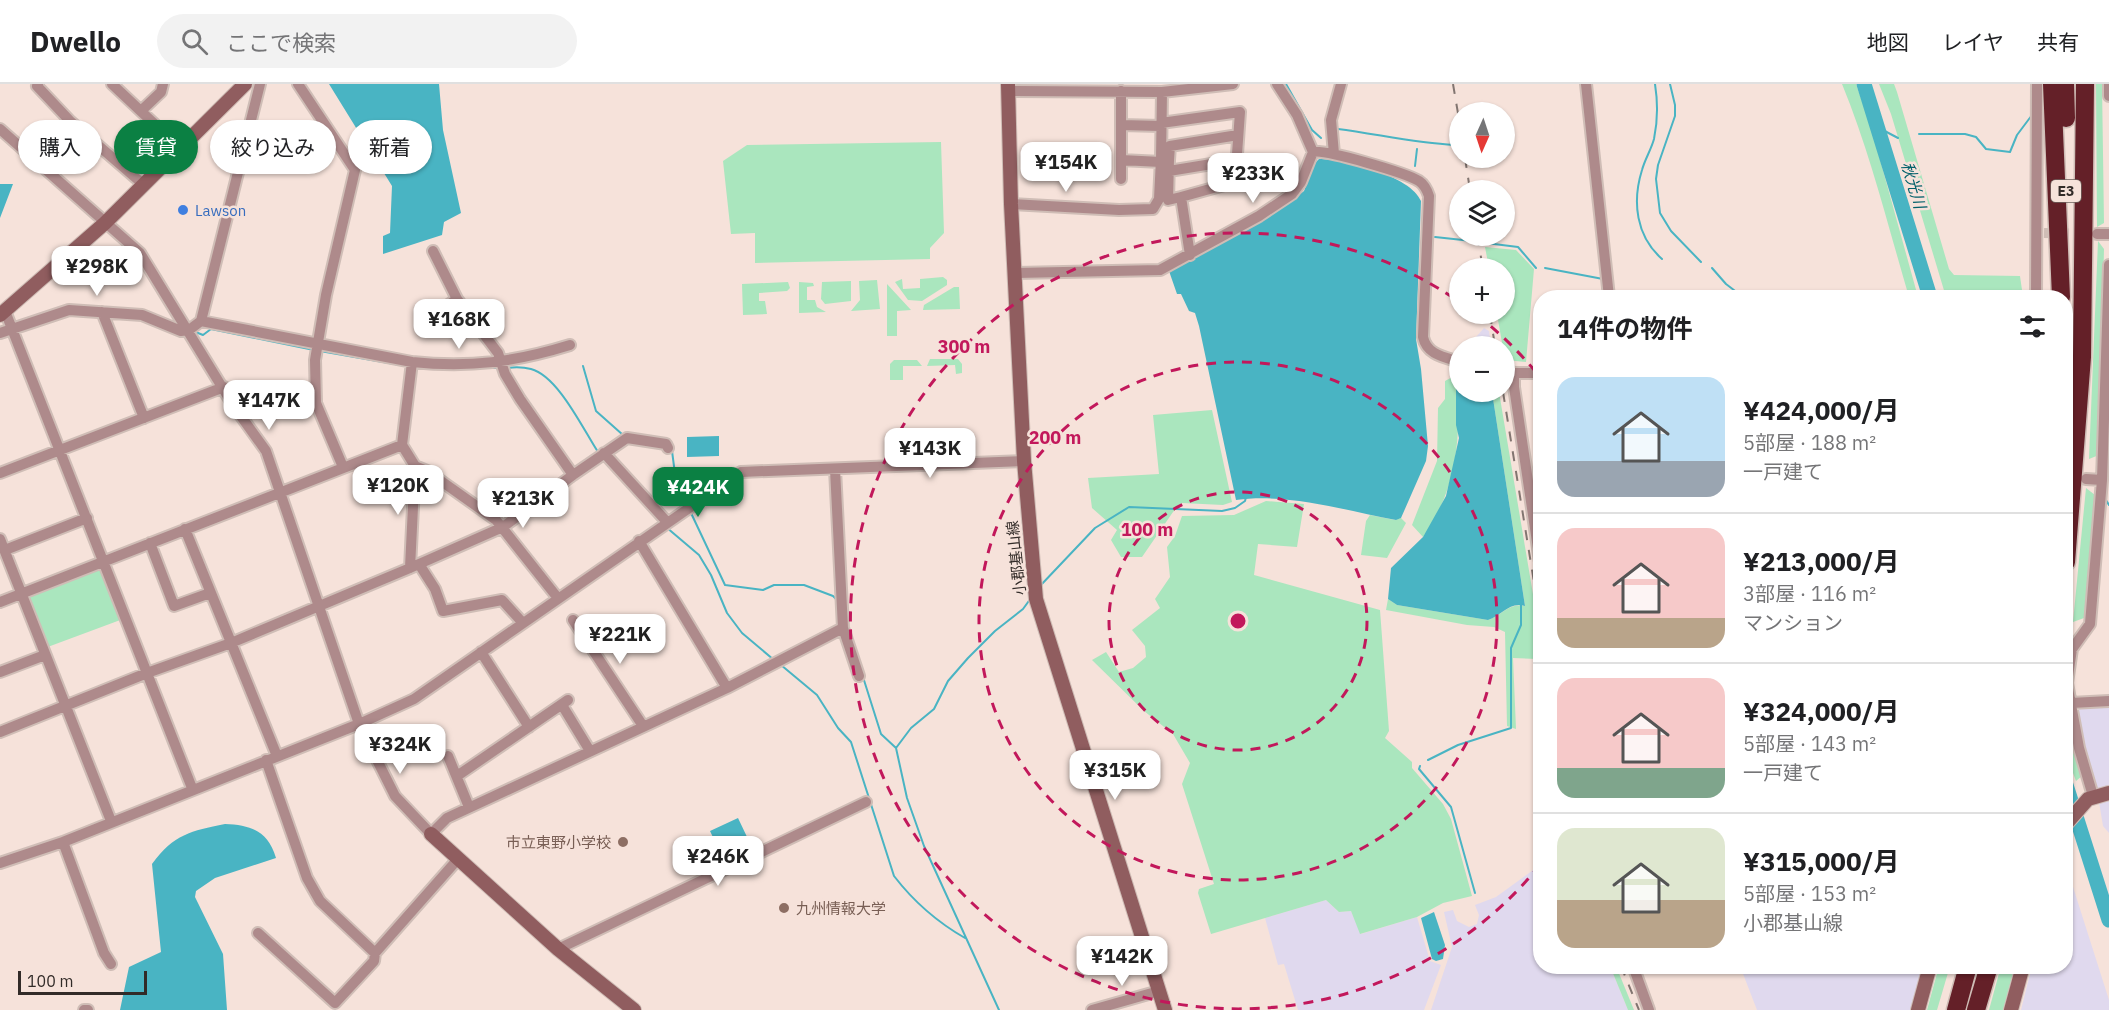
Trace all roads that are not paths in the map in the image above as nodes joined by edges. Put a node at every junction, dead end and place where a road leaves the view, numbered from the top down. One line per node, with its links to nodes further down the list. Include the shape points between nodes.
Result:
1 (112, 84): 20 (street)
2 (163, 84): 20 (street, via 161,92)
3 (245, 84): 26 (main road)
4 (260, 84): 53 (street)
5 (298, 84): 58 (street, via 355,170)
6 (1233, 84): 18 (street)
7 (1277, 84): 30 (street, via 1297,115)
8 (1341, 84): 31 (street, via 1331,120)
9 (1586, 84): 46 (street)
10 (2037, 84): 47 (street, via 2041,233)
11 (2052, 84): 48 (highway)
12 (2065, 84): 49 (highway, E3)
13 (2085, 84): 77 (highway, E3, via 2082,357)
14 (2109, 84): 19 (street)
15 (36, 85): 21 (street)
16 (1008, 88): 17 (street); 40 (main road, 小郡基山線)
17 (1121, 91): 18 (street); 23 (street)
18 (1162, 92): 24 (street)
19 (2109, 96)
20 (142, 110): 22 (street)
21 (69, 120)
22 (152, 120)
23 (1121, 125): 24 (street); 32 (street)
24 (1161, 125): 27 (street, via 1240,112); 34 (street)
25 (0, 129): 28 (street)
26 (198, 132)
27 (1238, 135): 33 (street); 34 (street, via 1170,146)
28 (18, 145)
29 (102, 149): 38 (street)
30 (1313, 152): 31 (street); 43 (street, via 1292,194)
31 (1334, 154): 60 (street, via 1418,180 1427,188 1423,337 1431,352)
32 (1121, 160): 34 (street); 37 (street)
33 (1236, 160): 34 (street); 39 (street, via 1234,182)
34 (1165, 163): 39 (street, via 1168,200); 40 (street, via 1159,199 1153,209)
35 (51, 174): 41 (street)
36 (156, 174): 38 (main road)
37 (1121, 179)
38 (144, 185): 41 (main road)
39 (1181, 197): 43 (street)
40 (1011, 204): 45 (main road, 小郡基山線)
41 (105, 223): 52 (main road); 56 (street, via 140,253)
42 (433, 250): 50 (street)
43 (1190, 255): 45 (street, via 1160,270)
44 (2109, 265): 68 (street)
45 (1014, 273): 73 (main road, 小郡基山線)
46 (1608, 290)
47 (2037, 290)
48 (2062, 290)
49 (2062, 290)
50 (457, 299): 54 (street); 62 (street)
51 (102, 312): 55 (street, via 69,310); 56 (street, via 142,315 181,331); 67 (street)
52 (2, 313): 55 (street)
53 (201, 321): 56 (street); 58 (street)
54 (422, 323)
55 (12, 329): 57 (street); 71 (street)
56 (189, 330): 65 (street)
57 (0, 333)
58 (316, 344): 61 (street); 75 (street, via 316,404)
59 (570, 345): 62 (street)
60 (1449, 358)
61 (412, 362): 62 (street, via 446,366); 69 (street)
62 (504, 363): 79 (street, via 505,374 520,399)
63 (1515, 371): 64 (street)
64 (1533, 373)
65 (224, 387): 67 (street); 82 (street, via 266,451)
66 (1515, 394): 83 (street)
67 (144, 418): 71 (street)
68 (2107, 435): 81 (street)
69 (402, 445): 74 (street); 75 (street)
70 (668, 448): 72 (street, via 666,444 627,438)
71 (60, 450): 78 (street); 84 (street)
72 (604, 453): 79 (street); 85 (street)
73 (1024, 461): 76 (street); 142 (main road, 小郡基山線, via 1035,592)
74 (415, 466): 86 (street); 93 (street, via 410,528)
75 (343, 467): 82 (street)
76 (835, 469): 85 (street, via 741,472); 101 (street)
77 (2073, 472)
78 (0, 473)
79 (573, 474): 86 (street)
80 (2086, 479): 81 (street)
81 (2102, 480): 103 (street, via 2090,624)
82 (280, 491): 87 (street); 98 (street)
83 (1533, 515)
84 (87, 518): 91 (street); 92 (street)
85 (667, 522): 89 (street)
86 (503, 526): 93 (street); 96 (street)
87 (185, 530): 90 (street); 94 (street)
88 (0, 539): 91 (street)
89 (639, 541): 96 (street); 109 (street)
90 (150, 543): 92 (street); 94 (street, via 174,606)
91 (5, 550): 95 (street)
92 (104, 562): 95 (street); 107 (street)
93 (414, 566): 98 (street); 100 (street, via 435,588 443,611 502,600)
94 (210, 593): 102 (street)
95 (22, 594): 97 (street); 105 (street)
96 (557, 597): 100 (street)
97 (0, 602)
98 (318, 608): 102 (street); 114 (street)
99 (573, 620): 115 (street)
100 (522, 622): 104 (street)
101 (843, 628): 108 (street); 109 (street)
102 (231, 644): 107 (street); 120 (street)
103 (2073, 648)
104 (481, 652): 114 (street, via 414,699); 116 (street)
105 (45, 655): 106 (street); 112 (street)
106 (0, 672)
107 (147, 673): 112 (street); 122 (street)
108 (859, 676)
109 (726, 688): 115 (street)
110 (2109, 701): 111 (street)
111 (2073, 703)
112 (65, 706): 117 (street); 128 (street)
113 (2073, 714): 124 (street)
114 (359, 724): 120 (street); 129 (street, via 395,796)
115 (643, 726): 118 (street)
116 (530, 727): 118 (street, via 565,703); 121 (street)
117 (0, 732)
118 (590, 751): 126 (street)
119 (448, 756): 121 (street)
120 (271, 758): 122 (street); 135 (street, via 307,878 320,902)
121 (457, 776): 126 (street)
122 (192, 789): 128 (street)
123 (2109, 793): 124 (main road)
124 (2090, 797): 127 (main road)
125 (866, 802): 134 (street)
126 (469, 807): 129 (street, via 447,818)
127 (2073, 816)
128 (111, 821): 130 (street)
129 (431, 834): 131 (main road)
130 (63, 842): 132 (street); 136 (street)
131 (458, 860): 134 (main road); 135 (street)
132 (0, 863)
133 (258, 933): 135 (street, via 335,1003 374,961)
134 (558, 949): 143 (main road)
135 (375, 953)
136 (111, 964)
137 (1636, 974): 146 (street)
138 (1928, 974): 147 (main road)
139 (1966, 974): 148 (highway)
140 (1987, 974): 149 (highway)
141 (2021, 974): 150 (main road)
142 (1159, 991): 144 (street); 145 (main road, 小郡基山線)
143 (634, 1010)
144 (1092, 1010)
145 (1165, 1010)
146 (1649, 1010)
147 (1918, 1010)
148 (1956, 1010)
149 (1976, 1010)
150 (2011, 1010)

